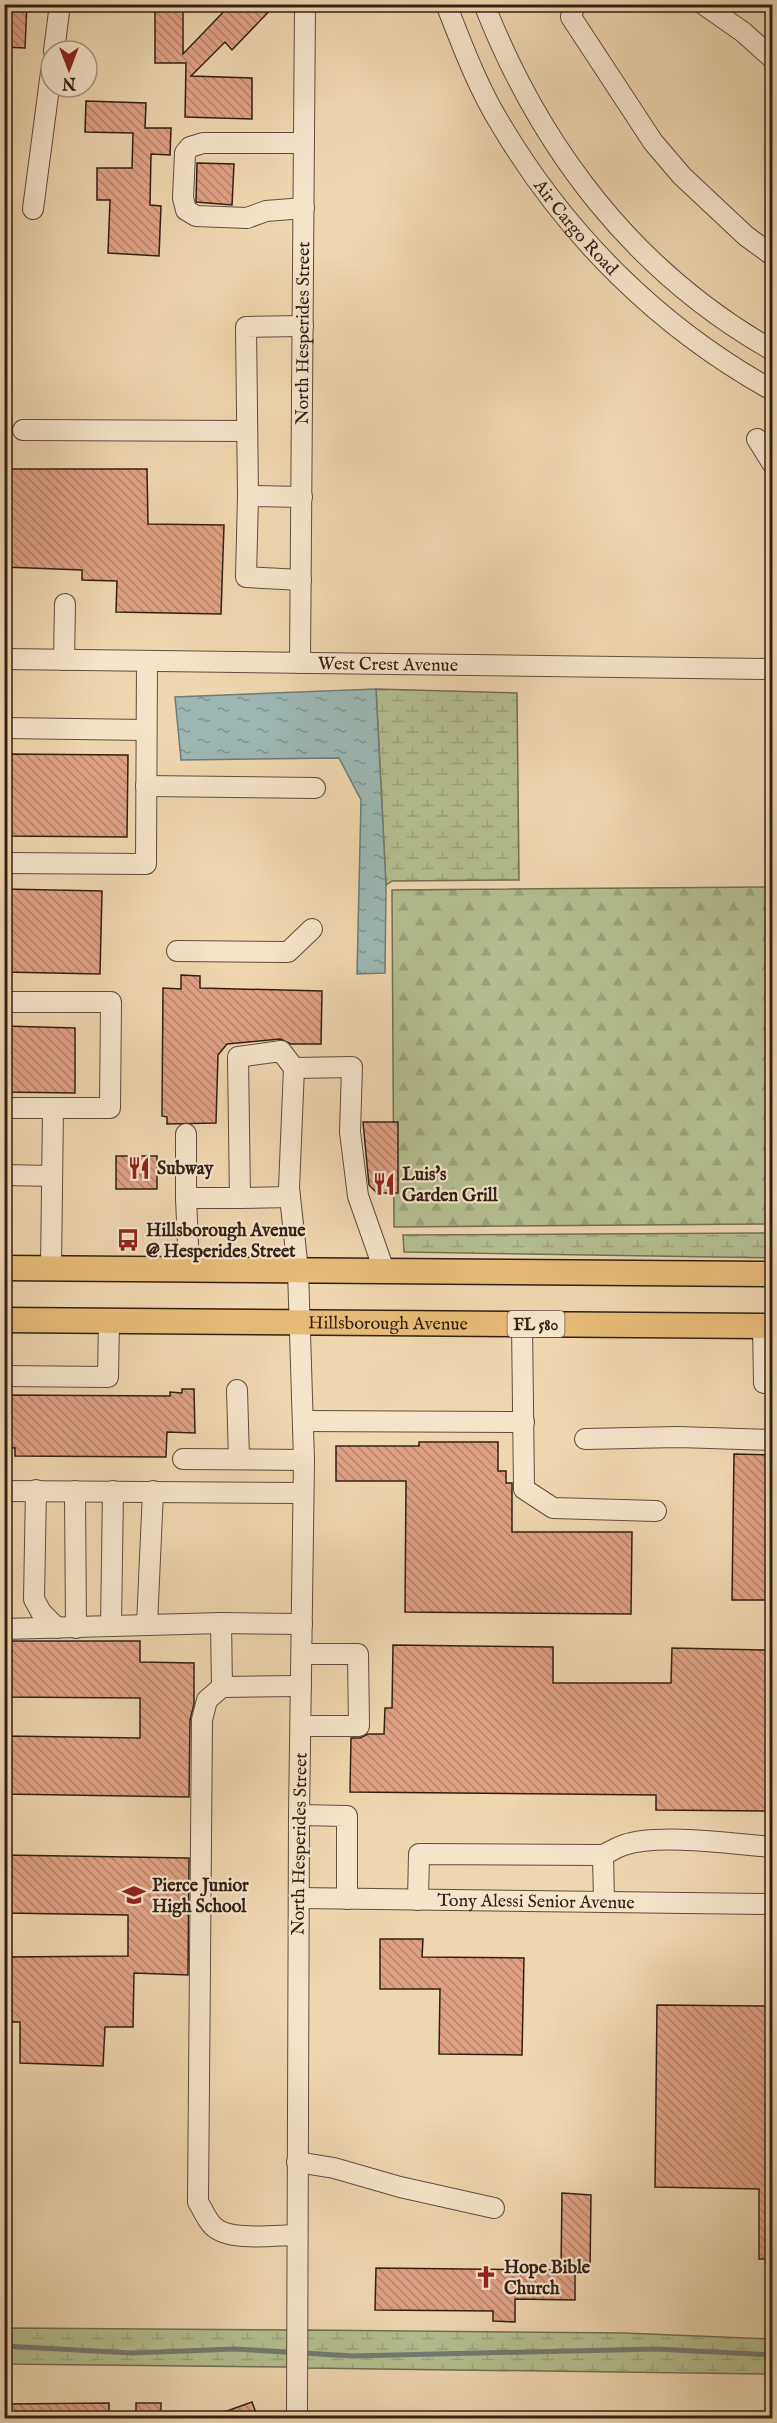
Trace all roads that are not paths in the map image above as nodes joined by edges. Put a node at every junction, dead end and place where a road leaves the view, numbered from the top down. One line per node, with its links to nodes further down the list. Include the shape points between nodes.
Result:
1 (60, 4): 7 (street)
2 (305, 4): 10 (street, North Hesperides Street)
3 (446, 4): 16 (street, Air Cargo Road, via 500,124 572,226 637,295 687,336)
4 (484, 4): 15 (street, Air Cargo Road, via 524,92 594,200 660,270 705,307)
5 (575, 4): 13 (street, via 571,17 653,142 682,176)
6 (703, 4): 8 (street)
7 (56, 39)
8 (772, 58)
9 (47, 99): 12 (street)
10 (304, 144): 11 (street, North Hesperides Street); 11 (street, via 203,143 190,147 185,153 183,198 186,210 196,216 247,218 266,211)
11 (304, 208): 14 (street, North Hesperides Street)
12 (33, 209)
13 (772, 255)
14 (303, 326): 18 (street, via 246,327); 22 (street, North Hesperides Street)
15 (772, 350)
16 (772, 390)
17 (23, 430): 18 (street)
18 (247, 431): 21 (street)
19 (757, 439): 20 (street)
20 (772, 463)
21 (248, 496): 22 (street); 23 (street, via 246,577)
22 (302, 497): 23 (street, North Hesperides Street)
23 (301, 580): 28 (street, North Hesperides Street)
24 (65, 604): 26 (street)
25 (4, 659): 26 (street, West Crest Avenue)
26 (64, 660): 27 (street, West Crest Avenue)
27 (147, 661): 28 (street, West Crest Avenue); 31 (street)
28 (300, 663): 29 (street, West Crest Avenue)
29 (772, 669)
30 (4, 728): 31 (street)
31 (146, 730): 32 (street)
32 (146, 786): 33 (street); 34 (street, via 146,864)
33 (315, 788)
34 (4, 863)
35 (312, 929): 36 (street, via 288,952)
36 (177, 951)
37 (4, 1002): 40 (street, via 111,1002 111,1108)
38 (294, 1068): 44 (street, North Hesperides Street); 46 (street, via 281,1051 238,1057); 51 (street, via 352,1067 350,1132 358,1196)
39 (4, 1107): 40 (street)
40 (53, 1108): 43 (street)
41 (186, 1134): 45 (street)
42 (4, 1175): 43 (street)
43 (52, 1176): 48 (street)
44 (290, 1197): 46 (street); 50 (street, North Hesperides Street)
45 (186, 1198): 46 (street); 49 (street)
46 (240, 1198)
47 (4, 1268): 48 (main road)
48 (51, 1268): 49 (main road); 53 (main road)
49 (189, 1269): 50 (main road)
50 (298, 1269): 51 (main road); 56 (street, North Hesperides Street)
51 (384, 1270): 52 (main road)
52 (772, 1274)
53 (4, 1285)
54 (4, 1320): 55 (main road, Hillsborough Avenue / FL 580)
55 (109, 1321): 56 (main road, Hillsborough Avenue / FL 580); 59 (street, via 108,1377)
56 (300, 1322): 57 (main road, Hillsborough Avenue / FL 580); 62 (street, North Hesperides Street)
57 (522, 1324): 58 (main road, Hillsborough Avenue / FL 580); 63 (street)
58 (768, 1326): 60 (street, via 764,1383)
59 (4, 1376)
60 (772, 1383)
61 (237, 1390): 67 (street)
62 (303, 1421): 63 (street); 68 (street, North Hesperides Street)
63 (524, 1422): 75 (street, via 524,1489 553,1508)
64 (585, 1439): 65 (street)
65 (772, 1440)
66 (183, 1459): 67 (street)
67 (240, 1459): 68 (street)
68 (304, 1460): 74 (street, North Hesperides Street)
69 (36, 1490): 70 (street); 71 (street); 80 (street, via 34,1599 42,1612)
70 (4, 1491)
71 (75, 1491): 72 (street); 80 (street)
72 (113, 1491): 73 (street); 79 (street)
73 (153, 1491): 74 (street); 78 (street)
74 (303, 1493): 77 (street, North Hesperides Street)
75 (656, 1511)
76 (221, 1623): 77 (street); 78 (street); 84 (street)
77 (302, 1624): 82 (street, North Hesperides Street)
78 (147, 1625): 79 (street)
79 (111, 1626): 80 (street)
80 (66, 1628): 81 (street)
81 (4, 1629)
82 (302, 1654): 83 (street, North Hesperides Street); 85 (street, via 358,1654 359,1726)
83 (301, 1686): 84 (street); 85 (street, North Hesperides Street)
84 (222, 1688): 96 (street, via 207,1700 202,1720 198,2202 215,2228 227,2233)
85 (301, 1726): 86 (street, North Hesperides Street)
86 (299, 1815): 89 (street, North Hesperides Street); 90 (street, via 347,1816)
87 (772, 1847): 88 (street, via 651,1840 625,1844)
88 (603, 1855): 91 (street, via 419,1854); 92 (street)
89 (299, 1898): 90 (street, Tony Alessi Senior Avenue); 94 (street, North Hesperides Street)
90 (347, 1899): 91 (street, Tony Alessi Senior Avenue)
91 (418, 1900): 92 (street, Tony Alessi Senior Avenue)
92 (604, 1902): 93 (street, Tony Alessi Senior Avenue)
93 (772, 1904)
94 (297, 2162): 95 (street); 96 (street, North Hesperides Street)
95 (494, 2208)
96 (297, 2235): 97 (street, North Hesperides Street)
97 (297, 2418)

